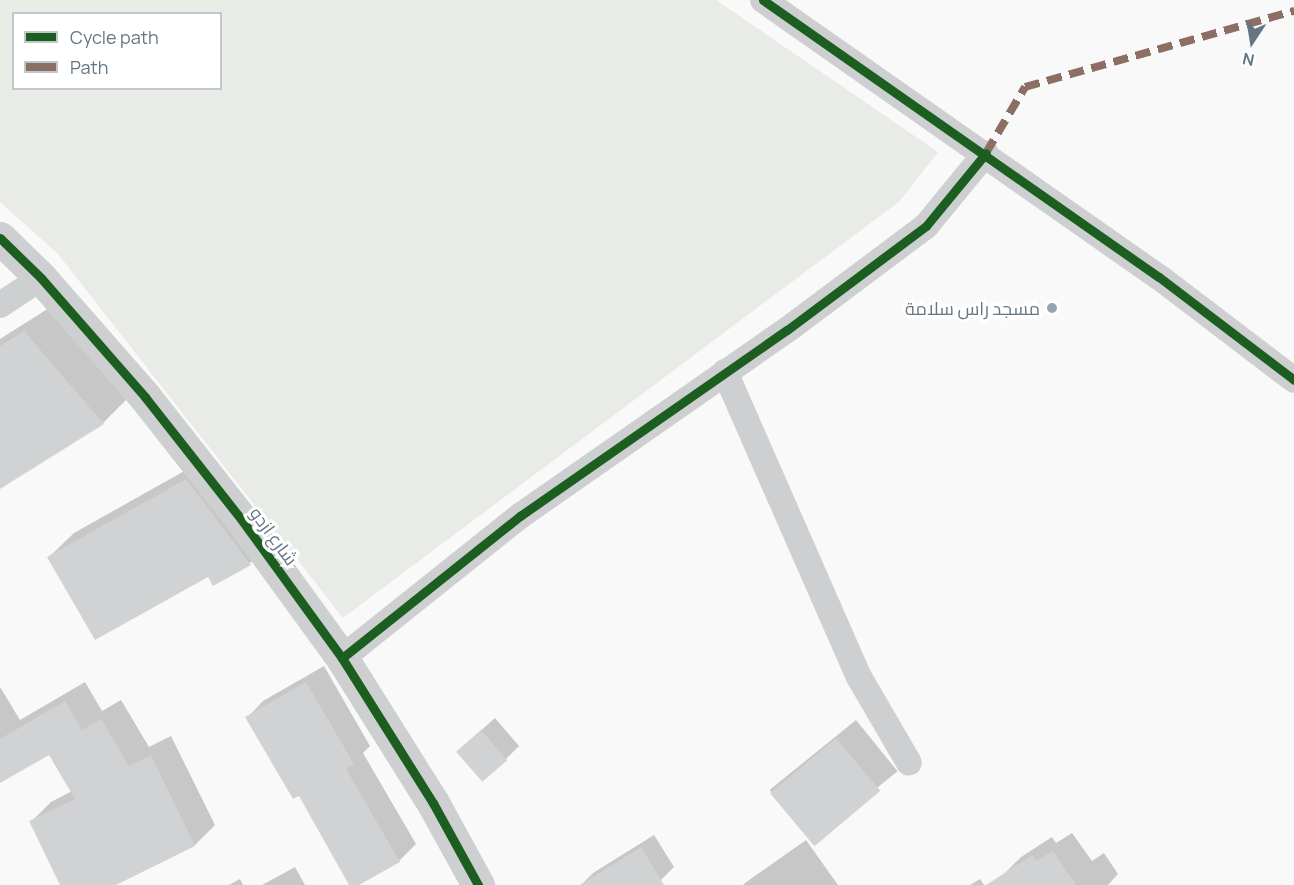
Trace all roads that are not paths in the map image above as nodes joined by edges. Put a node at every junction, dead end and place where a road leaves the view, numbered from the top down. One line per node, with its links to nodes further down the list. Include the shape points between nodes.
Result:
1 (763, 0): 2 (street)
2 (986, 153): 6 (street, via 926,226); 7 (street)
3 (0, 238): 4 (street, شارع ازدو)
4 (41, 278): 5 (street); 8 (street, شارع ازدو, via 167,425)
5 (0, 305)
6 (725, 372): 8 (street, via 520,516); 9 (street, via 859,676)
7 (1294, 380)
8 (342, 658): 10 (street, شارع ازدو, via 433,803)
9 (909, 763)
10 (477, 885)

